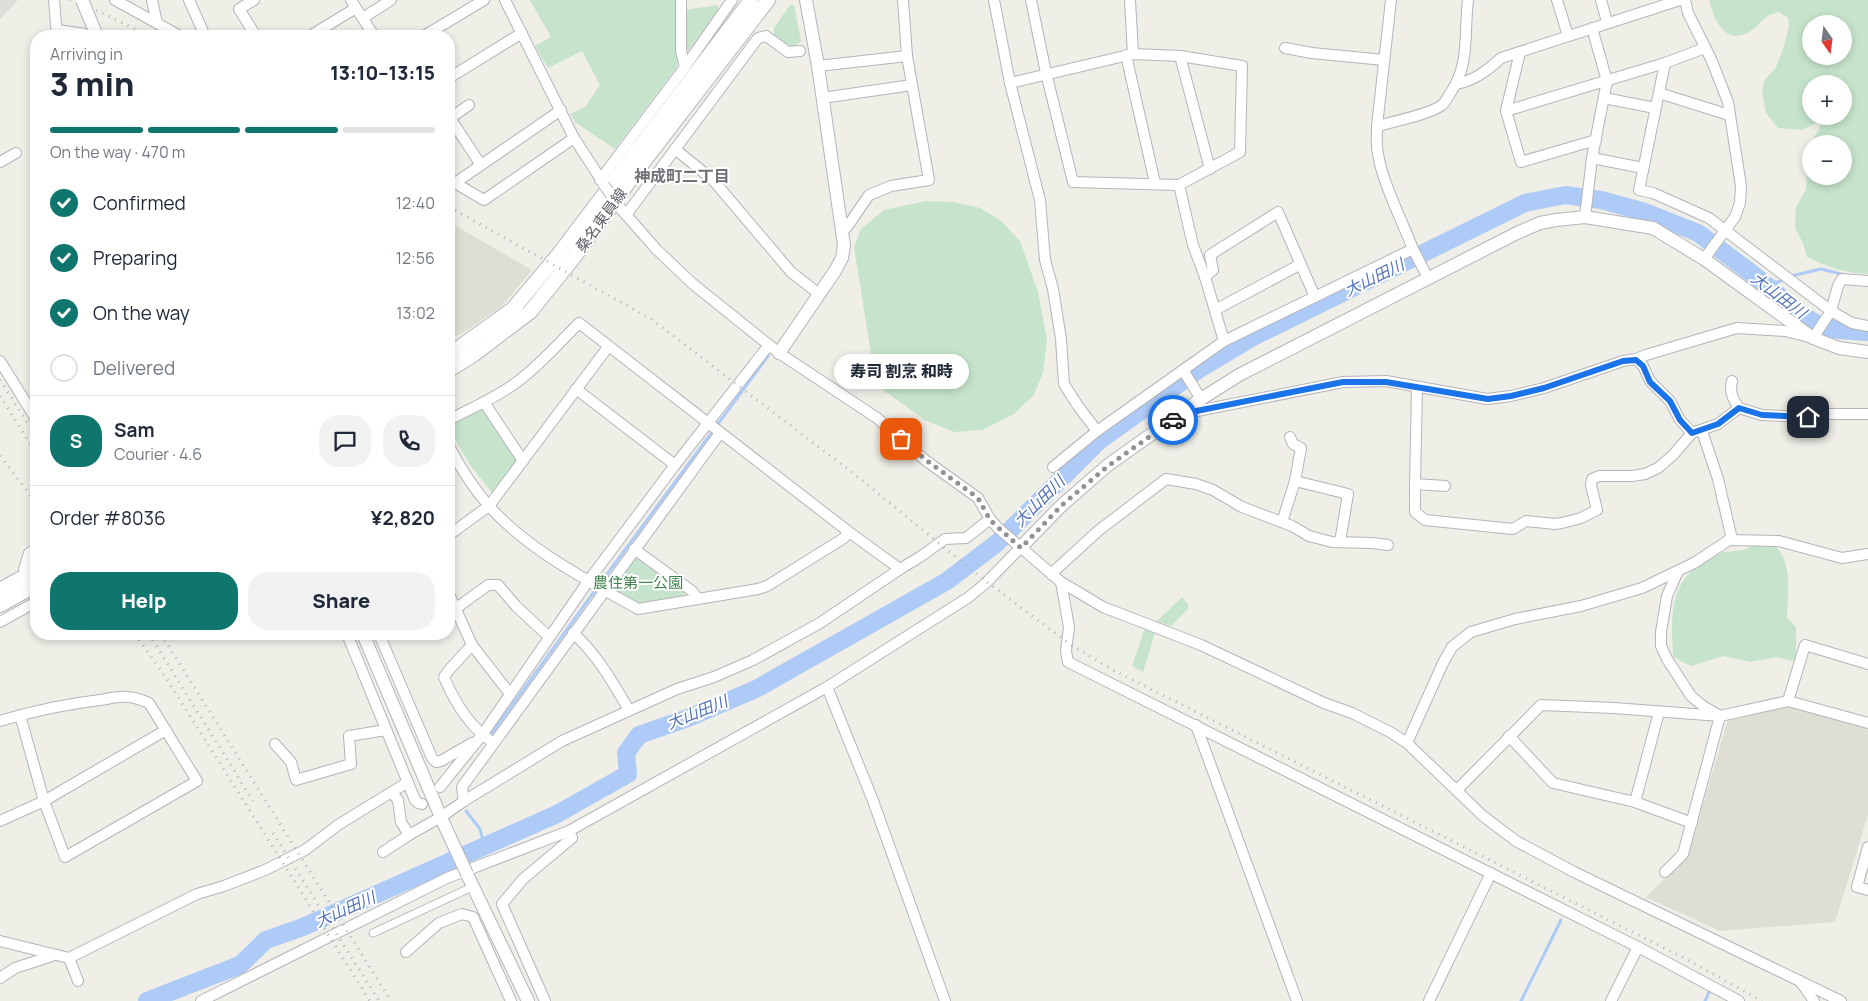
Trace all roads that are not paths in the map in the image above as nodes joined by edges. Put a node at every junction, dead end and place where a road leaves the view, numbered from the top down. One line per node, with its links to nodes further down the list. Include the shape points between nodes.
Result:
1 (54, 0): 33 (street)
2 (82, 0): 34 (street, bridge)
3 (115, 0): 30 (street)
4 (152, 0): 30 (street)
5 (189, 0): 36 (street)
6 (254, 0): 37 (street, via 239,9)
7 (391, 0): 29 (street)
8 (484, 0): 27 (street)
9 (505, 0): 41 (street)
10 (681, 0): 53 (street, via 681,51)
11 (721, 0): 28 (street)
12 (732, 0): 28 (street)
13 (751, 0): 102 (main road, 桑名東員線, via 565,247 519,302)
14 (768, 0): 106 (main road, 桑名東員線, via 530,312)
15 (806, 0): 52 (street)
16 (903, 0): 48 (street)
17 (994, 0): 57 (street)
18 (1031, 0): 54 (street)
19 (1130, 0): 47 (street)
20 (1391, 0): 50 (street)
21 (1557, 0): 42 (street)
22 (1601, 0): 31 (street)
23 (1680, 0): 31 (street)
24 (1685, 0): 44 (street)
25 (1470, 1): 58 (street, via 1466,51)
26 (353, 4): 29 (street); 38 (street)
27 (468, 4): 40 (street)
28 (723, 13): 53 (street)
29 (362, 18): 39 (street)
30 (157, 22): 35 (street)
31 (1607, 22): 32 (street)
32 (1592, 28): 42 (street); 56 (street)
33 (57, 30)
34 (94, 30)
35 (170, 30)
36 (202, 30)
37 (252, 30)
38 (318, 30)
39 (370, 30)
40 (432, 30)
41 (522, 33): 55 (street); 65 (street)
42 (1568, 36): 46 (street)
43 (1285, 48): 50 (street)
44 (1705, 48): 51 (street); 68 (street, via 1724,90)
45 (800, 51): 73 (street, via 788,52 766,36 758,38)
46 (1520, 52): 58 (street, via 1501,58 1487,72); 66 (street)
47 (1130, 54): 49 (street); 54 (street); 81 (street)
48 (907, 56): 52 (street); 59 (street)
49 (1180, 56): 78 (street); 78 (street, via 1242,66 1240,152)
50 (1384, 60): 69 (street)
51 (1665, 63): 56 (street); 60 (street)
52 (818, 66): 61 (street)
53 (685, 67): 80 (street)
54 (1046, 73): 57 (street); 81 (street, via 1073,182)
55 (455, 74)
56 (1607, 81): 62 (street); 66 (street)
57 (1010, 83): 119 (street, via 1040,200 1044,260 1053,289 1064,384)
58 (1456, 84): 69 (street, via 1442,105 1433,110)
59 (912, 85): 61 (street); 85 (street, via 929,180 891,186 869,195)
60 (1659, 93): 64 (street); 68 (street)
61 (822, 98): 85 (street)
62 (1604, 98): 64 (street); 72 (street)
63 (469, 105): 67 (street)
64 (1655, 108): 79 (street)
65 (560, 110): 71 (street); 77 (street)
66 (1506, 111): 72 (street, via 1521,162)
67 (455, 114)
68 (1728, 115): 86 (street, via 1740,203)
69 (1377, 126): 87 (street, via 1378,156)
70 (455, 127): 77 (street)
71 (574, 138): 77 (street, via 484,200 455,183); 80 (street)
72 (1596, 140): 75 (street)
73 (675, 149): 83 (street); 93 (street, via 713,180 791,272)
74 (16, 152): 76 (street)
75 (1592, 158): 79 (street); 84 (street)
76 (0, 162)
77 (481, 165)
78 (1210, 168): 82 (street)
79 (1643, 168): 86 (street, via 1639,190 1684,205)
80 (602, 182): 83 (street, bridge)
81 (1155, 183): 82 (street)
82 (1178, 185): 90 (street)
83 (624, 212): 101 (street, via 693,284)
84 (1585, 212): 88 (street, via 1653,228); 91 (street, via 1540,223)
85 (842, 230): 93 (street, via 842,258)
86 (1726, 231): 88 (street); 96 (street)
87 (1414, 250): 91 (street); 94 (street)
88 (1704, 259): 98 (street)
89 (1301, 264): 90 (street, via 1278,212 1210,256 1213,270); 94 (street); 95 (street)
90 (1205, 276): 95 (street)
91 (1426, 276): 111 (street)
92 (1868, 281): 96 (street, via 1842,279)
93 (819, 294): 101 (street)
94 (1315, 297): 99 (street)
95 (1215, 310): 99 (street)
96 (1831, 311): 97 (street, via 1852,323); 98 (street)
97 (1868, 326)
98 (1813, 338): 103 (street, via 1838,348); 104 (street, via 1785,331 1737,328)
99 (1224, 341): 107 (street)
100 (608, 347): 110 (street); 112 (street, via 579,323 516,382); 118 (street)
101 (774, 349): 118 (street); 130 (street, via 877,418 978,498)
102 (455, 351)
103 (1868, 352)
104 (1636, 360): 109 (street, via 1623,361 1544,388 1488,399); 120 (street, via 1643,366 1650,382 1670,401 1680,420)
105 (0, 361): 113 (street)
106 (455, 366)
107 (1184, 372): 111 (street); 119 (street)
108 (1732, 381): 114 (street, via 1730,388)
109 (1417, 388): 115 (street, via 1386,382 1343,382); 127 (street)
110 (576, 389): 123 (street); 124 (street)
111 (1200, 396): 115 (street)
112 (484, 402): 117 (street); 123 (street)
113 (30, 407)
114 (1739, 408): 116 (street, via 1762,415 1793,417); 120 (street, via 1718,424)
115 (1181, 414): 137 (street, via 1108,466)
116 (1868, 414)
117 (455, 417)
118 (715, 429): 124 (street); 133 (street); 138 (street)
119 (1097, 431): 125 (street)
120 (1697, 432): 127 (street, via 1658,468 1645,474 1592,479 1597,510 1581,518 1555,524 1526,521 1513,528 1426,520 1415,512); 134 (street, via 1718,479 1731,535)
121 (1290, 437): 126 (street, via 1292,444 1301,448)
122 (455, 457): 129 (street)
123 (523, 461): 129 (street)
124 (675, 465): 146 (street)
125 (1053, 467)
126 (1295, 481): 131 (street); 135 (street, via 1348,494)
127 (1415, 484): 128 (street)
128 (1446, 486)
129 (489, 506): 132 (street); 146 (street, via 529,544)
130 (990, 520): 137 (street); 141 (street, via 966,538 945,539)
131 (1282, 522): 135 (street, via 1309,536); 144 (street, via 1242,507 1213,490 1166,480 1098,531)
132 (455, 531)
133 (849, 532): 141 (street); 149 (street, via 767,586)
134 (1729, 540): 140 (street, via 1779,541 1842,558); 143 (street)
135 (1340, 542): 136 (street)
136 (1388, 545)
137 (1019, 546): 144 (street); 161 (street, via 969,597)
138 (634, 549): 146 (street); 149 (street)
139 (30, 553): 142 (street)
140 (1868, 554)
141 (900, 569): 164 (street, via 820,623 753,660)
142 (30, 570): 148 (main road)
143 (1678, 571): 167 (street, via 1667,596 1662,646 1667,660 1691,696); 176 (street, via 1622,594 1515,619 1467,634 1452,647 1443,663)
144 (1051, 574): 145 (street)
145 (1061, 582): 170 (street, via 1069,627 1068,662); 176 (street, via 1103,607 1201,645 1352,713)
146 (598, 586): 149 (street, via 638,609); 154 (street); 155 (street)
147 (30, 588): 150 (main road)
148 (0, 590)
149 (698, 599)
150 (0, 604)
151 (30, 605): 153 (street)
152 (455, 609): 155 (street, via 488,585 498,585); 159 (street)
153 (0, 622)
154 (573, 633): 164 (street, via 585,643); 175 (street)
155 (549, 637): 162 (street)
156 (349, 640): 172 (street)
157 (366, 640): 186 (street)
158 (382, 640): 174 (street, via 436,762)
159 (472, 645): 162 (street); 174 (street, via 444,677)
160 (1868, 664): 163 (street, via 1805,645)
161 (827, 687): 189 (street); 210 (street, via 872,798)
162 (510, 694): 174 (street)
163 (1788, 701): 167 (street); 169 (street)
164 (629, 710): 182 (street, via 562,741)
165 (1659, 712): 167 (street); 173 (street, via 1541,705); 184 (street)
166 (20, 715): 168 (street); 171 (street, via 60,705 126,696 149,703); 183 (street)
167 (1720, 716): 188 (street)
168 (0, 721)
169 (1868, 723)
170 (1196, 725): 194 (street); 211 (street)
171 (166, 730): 183 (street); 183 (street, via 197,781 66,857)
172 (386, 730): 177 (street, via 349,736 351,764 296,780 291,762); 178 (street)
173 (1509, 736): 180 (street); 184 (street, via 1553,783)
174 (479, 737): 175 (street); 179 (street)
175 (494, 743): 182 (street, via 462,787)
176 (1407, 743): 180 (street)
177 (275, 744)
178 (408, 782): 181 (street); 185 (street, via 415,800)
179 (440, 787)
180 (1457, 790): 205 (street, via 1483,816 1516,841)
181 (392, 793): 190 (street, via 398,800 401,822); 202 (street, via 338,825 305,850 264,870 197,894)
182 (464, 800): 186 (street)
183 (44, 801): 187 (street)
184 (1635, 802): 188 (street)
185 (422, 804)
186 (442, 820): 190 (street); 195 (street, bridge)
187 (0, 821)
188 (1692, 823): 193 (street, via 1684,854)
189 (569, 831): 206 (street, via 447,878); 209 (street, via 572,838 523,879 502,904)
190 (409, 835): 192 (street)
191 (1868, 847): 196 (street, via 1857,887)
192 (383, 852)
193 (1664, 872)
194 (1491, 873): 199 (street); 212 (street)
195 (472, 887): 197 (street); 208 (street)
196 (1868, 890)
197 (373, 933)
198 (0, 941): 201 (street)
199 (1638, 947): 213 (street); 214 (street)
200 (406, 952): 207 (street, via 439,923 462,914 473,917)
201 (53, 955): 202 (street); 203 (street, via 21,966)
202 (69, 958): 204 (street)
203 (0, 978)
204 (78, 981)
205 (1799, 981): 215 (street); 216 (street)
206 (201, 1001)
207 (511, 1001)
208 (528, 1001)
209 (545, 1001)
210 (945, 1001)
211 (1297, 1001)
212 (1429, 1001)
213 (1611, 1001)
214 (1739, 1001)
215 (1814, 1001)
216 (1841, 1001)

